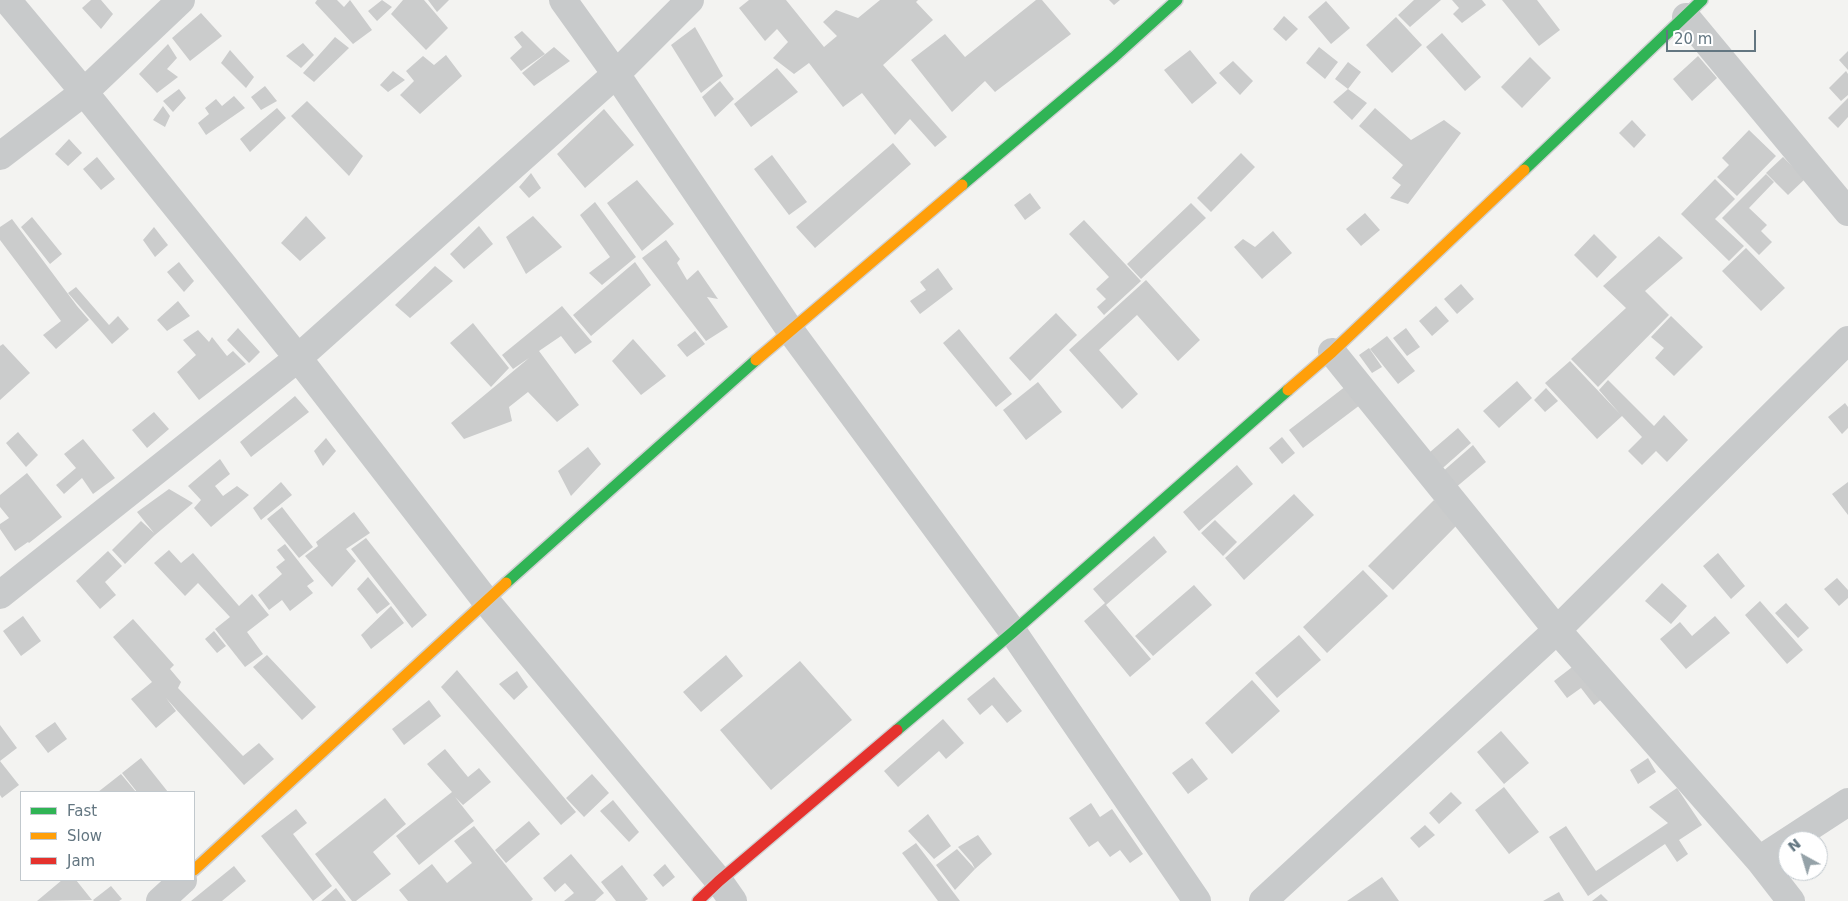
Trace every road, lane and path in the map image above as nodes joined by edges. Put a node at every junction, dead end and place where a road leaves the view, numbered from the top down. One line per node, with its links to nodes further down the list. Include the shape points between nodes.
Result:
1 (6, 0): 8 (street)
2 (181, 0): 8 (street)
3 (564, 0): 7 (street)
4 (690, 0): 7 (street)
5 (1176, 0): 11 (street, via 1114,57)
6 (1694, 8): 10 (street); 13 (street)
7 (616, 74): 11 (street); 14 (street)
8 (84, 92): 9 (street); 14 (street)
9 (0, 156)
10 (1848, 212)
11 (790, 330): 16 (street); 18 (street)
12 (1848, 340): 17 (street)
13 (1332, 352): 17 (street); 18 (street)
14 (298, 358): 15 (street); 16 (street)
15 (0, 595)
16 (486, 601): 21 (street); 23 (street)
17 (1557, 630): 20 (street); 27 (street)
18 (1013, 632): 23 (street); 26 (street)
19 (1848, 802): 20 (street)
20 (1759, 860): 28 (street)
21 (195, 869)
22 (182, 881): 24 (street)
23 (726, 891): 25 (street)
24 (160, 901)
25 (698, 901)
26 (1196, 901)
27 (1263, 901)
28 (1791, 901)

